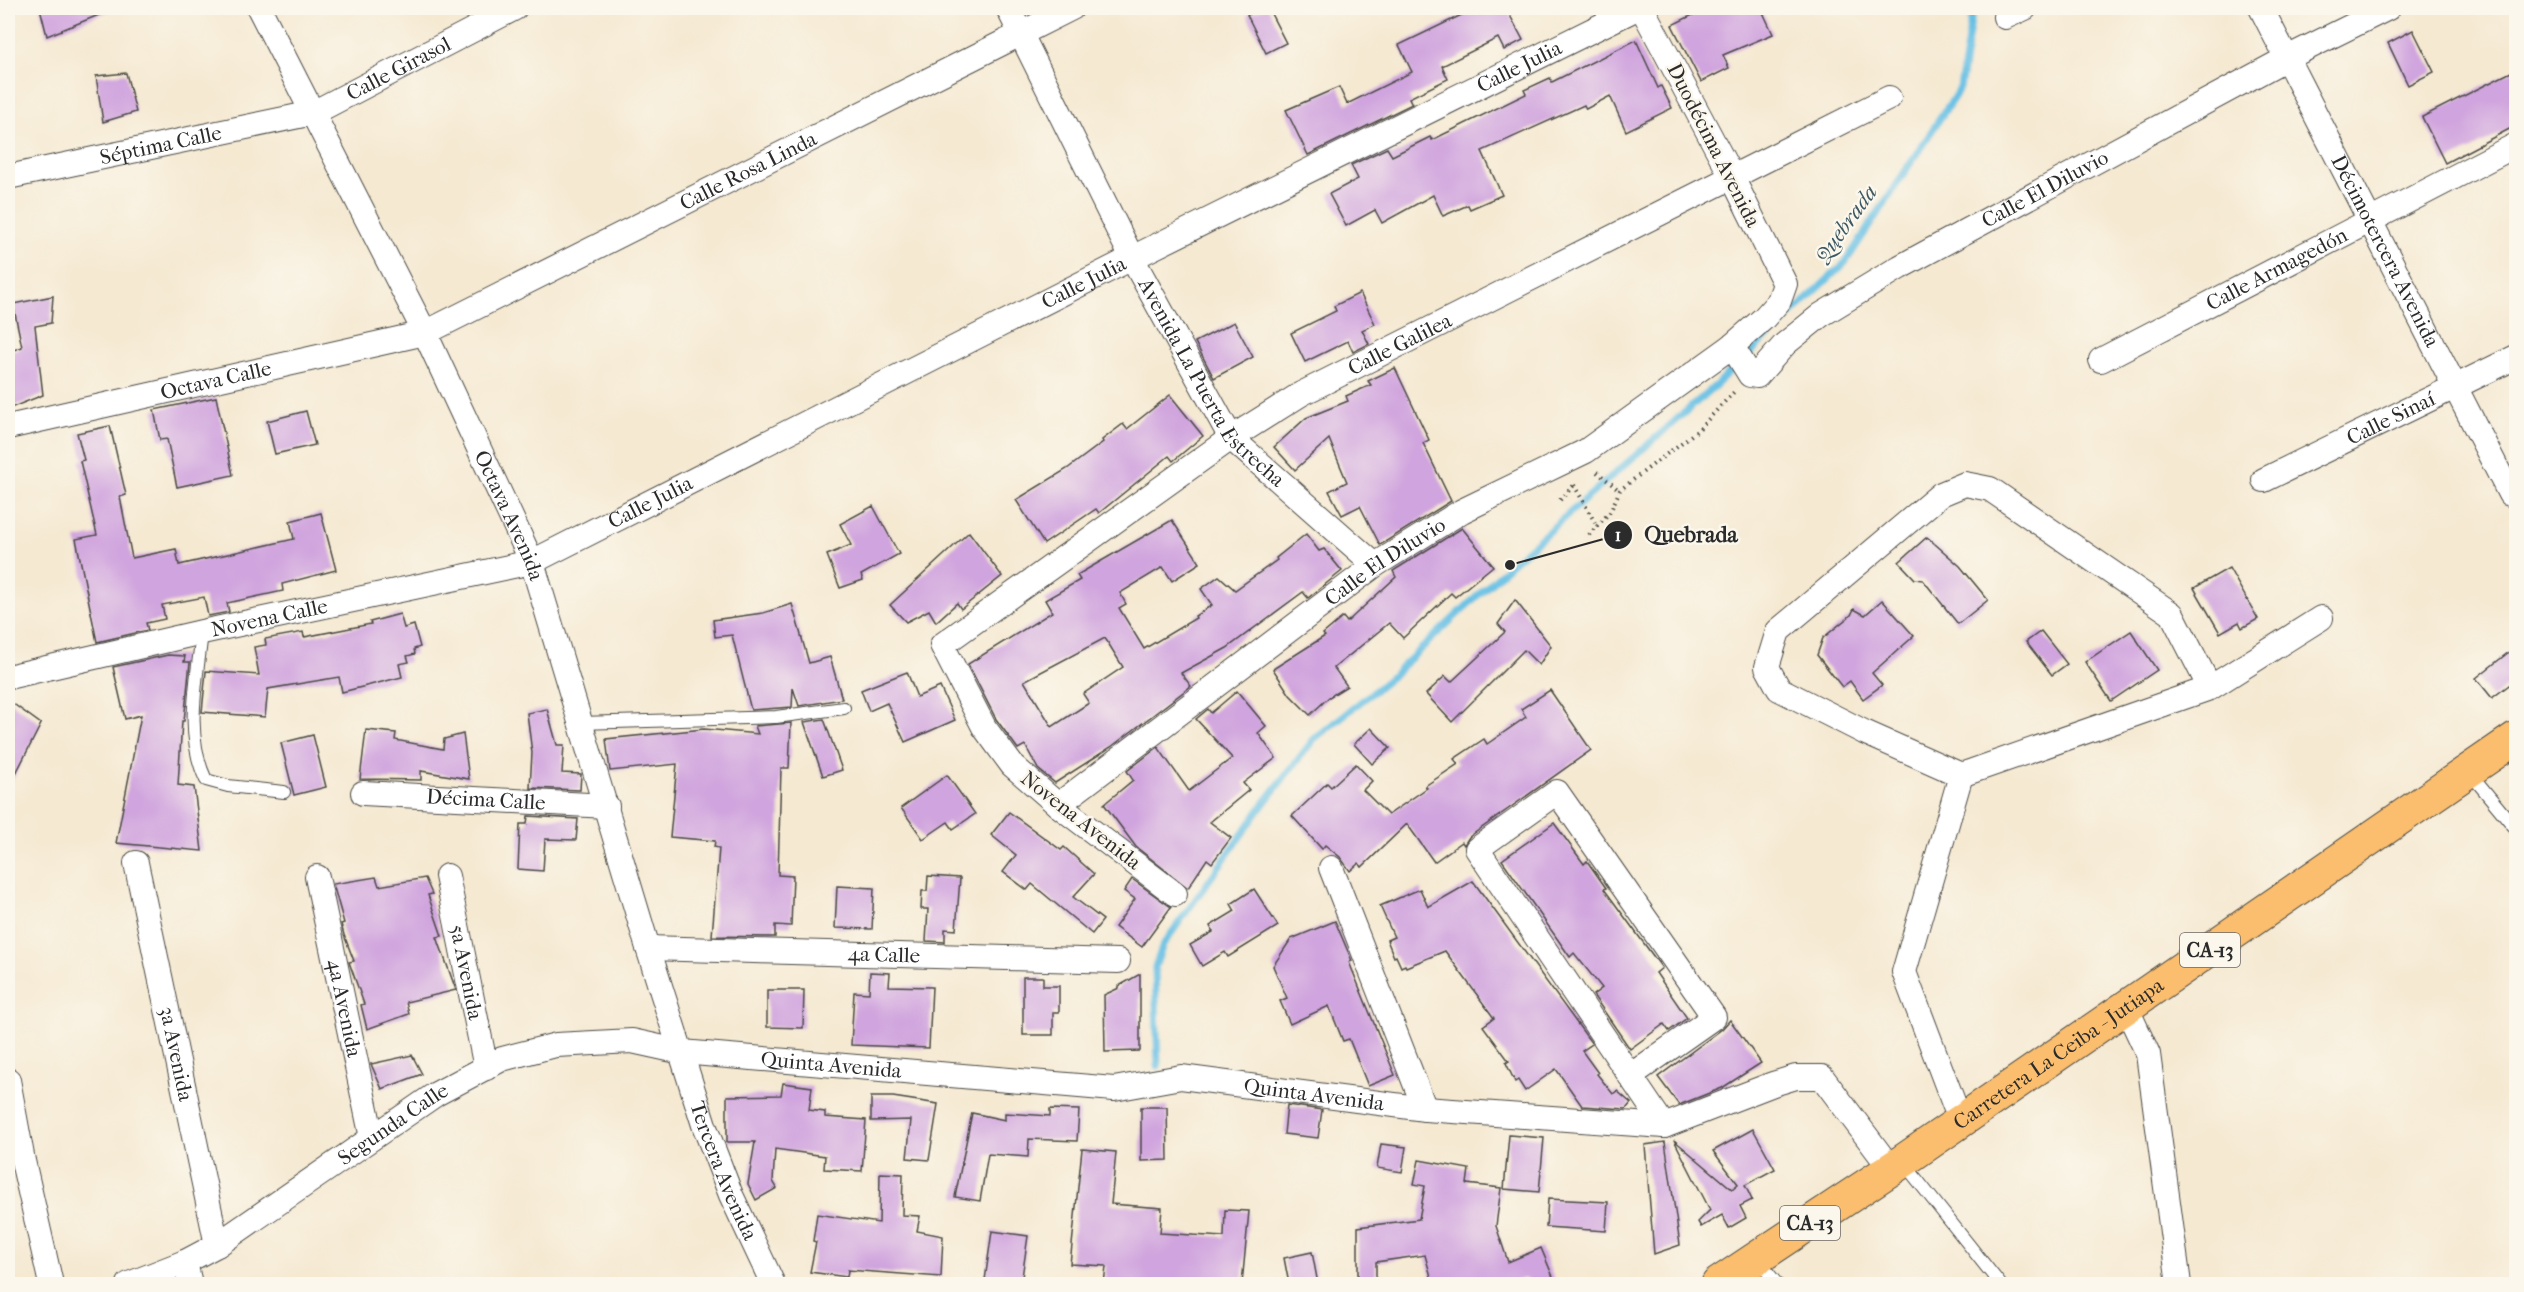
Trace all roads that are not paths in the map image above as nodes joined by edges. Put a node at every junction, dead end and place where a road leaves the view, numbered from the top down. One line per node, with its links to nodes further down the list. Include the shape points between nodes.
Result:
1 (259, 8): 12 (street, Octava Avenida)
2 (516, 8): 12 (street, Calle Girasol)
3 (1008, 8): 9 (street, Avenida La Puerta Estrecha)
4 (1072, 8): 9 (street, Calle Rosa Linda)
5 (1636, 8): 17 (street, Calle Julia)
6 (1642, 8): 15 (street, Duodécima Avenida)
7 (2261, 8): 10 (street, Décimotercera Avenida)
8 (2388, 8): 10 (street, Calle El Diluvio)
9 (1021, 33): 17 (street, Avenida La Puerta Estrecha); 19 (street, Calle Rosa Linda)
10 (2287, 58): 16 (street, Décimotercera Avenida); 20 (street, Calle El Diluvio, via 1900,267 1821,315 1785,344 1757,376 1750,375)
11 (1889, 98): 15 (street, Calle Galilea)
12 (313, 113): 14 (street, Séptima Calle); 19 (street, Octava Avenida)
13 (2517, 144): 16 (street, Calle Armagedón)
14 (8, 177)
15 (1732, 177): 18 (street, Duodécima Avenida); 25 (street, Calle Galilea, via 1301,394)
16 (2370, 220): 22 (street, Calle Armagedón); 23 (street, Décimotercera Avenida)
17 (1132, 258): 25 (street, Avenida La Puerta Estrecha); 28 (street, Calle Julia)
18 (1785, 284): 20 (street, Calle El Diluvio, via 1779,301)
19 (425, 333): 24 (street, Octava Calle); 28 (street, Octava Avenida)
20 (1734, 350): 29 (street, Calle El Diluvio, via 1586,451 1462,511)
21 (2517, 357): 23 (street, Calle Sinaí)
22 (2101, 360)
23 (2456, 387): 26 (street, Calle Sinaí); 27 (street, Décimotercera Avenida)
24 (8, 427)
25 (1232, 438): 29 (street, Avenida La Puerta Estrecha); 32 (street, Calle Galilea)
26 (2264, 480)
27 (2510, 494)
28 (532, 562): 31 (street, Novena Calle); 36 (street, Octava Avenida)
29 (1375, 565): 43 (street, Calle El Diluvio)
30 (2321, 618): 34 (street)
31 (202, 632): 33 (street, Novena Calle); 40 (lane, via 192,732 197,762 206,780)
32 (942, 645): 43 (street, Novena Avenida, via 984,727 1012,765)
33 (8, 677)
34 (2211, 688): 39 (street); 39 (street, via 2172,615 1990,489 1965,484 1941,494 1778,631 1767,667 1779,689)
35 (844, 708): 36 (lane, via 776,717)
36 (581, 723): 42 (street, Octava Avenida)
37 (2517, 738): 38 (main road, Carretera La Ceiba - Jutiapa / CA-13)
38 (2468, 771): 44 (lane); 52 (main road, Carretera La Ceiba - Jutiapa / CA-13)
39 (1961, 775): 58 (street, via 1904,972)
40 (284, 792)
41 (363, 793): 42 (street, Décima Calle)
42 (607, 806): 50 (street, Octava Avenida)
43 (1058, 806): 49 (street, Novena Avenida)
44 (2517, 829)
45 (136, 863): 63 (street, 3a Avenida)
46 (1331, 868): 57 (street)
47 (447, 876): 54 (street, 5a Avenida)
48 (317, 877): 60 (street, 4a Avenida)
49 (1175, 894)
50 (648, 948): 51 (street, 4a Calle); 53 (street, Octava Avenida)
51 (1118, 961)
52 (2126, 1007): 58 (main road, Carretera La Ceiba - Jutiapa / CA-13); 72 (street, via 2148,1054)
53 (682, 1052): 54 (street, Segunda Calle, via 633,1041 556,1045 502,1059); 57 (street, Quinta Avenida, via 1114,1089 1181,1077); 68 (street, Tercera Avenida, via 727,1185)
54 (486, 1068): 60 (street, Segunda Calle, via 436,1094)
55 (1630, 1076): 55 (street, via 1477,849 1557,792 1714,1017); 59 (street)
56 (8, 1080): 61 (street)
57 (1425, 1109): 59 (street, Quinta Avenida)
58 (1960, 1120): 62 (main road, Carretera La Ceiba - Jutiapa / CA-13)
59 (1664, 1126): 62 (street, Quinta Avenida, via 1773,1084 1796,1077 1822,1077)
60 (372, 1138): 63 (street, Segunda Calle)
61 (15, 1163): 66 (street)
62 (1897, 1165): 64 (main road, Carretera La Ceiba - Jutiapa / CA-13); 71 (lane)
63 (217, 1245): 65 (street, Segunda Calle)
64 (1758, 1259): 69 (main road, Carretera La Ceiba - Jutiapa / CA-13); 70 (lane)
65 (187, 1273): 67 (street, Segunda Calle)
66 (51, 1284)
67 (129, 1284)
68 (772, 1284)
69 (1718, 1284)
70 (1777, 1284)
71 (2000, 1284)
72 (2179, 1284)

